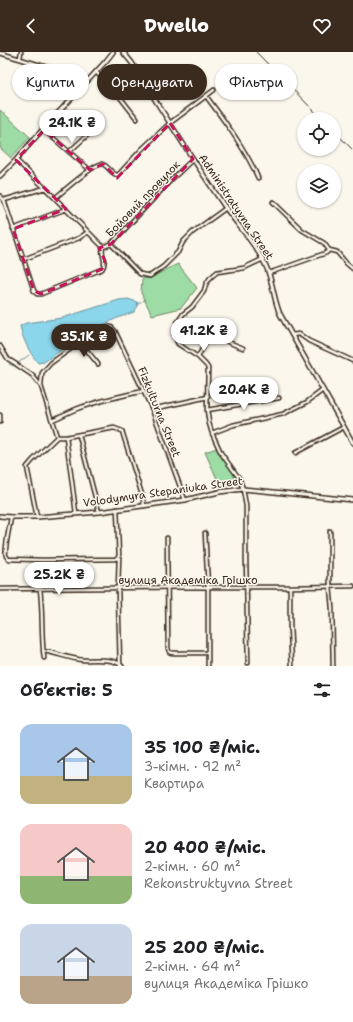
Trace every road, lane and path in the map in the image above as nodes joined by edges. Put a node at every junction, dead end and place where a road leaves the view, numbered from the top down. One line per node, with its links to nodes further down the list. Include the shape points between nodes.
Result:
1 (21, 52): 5 (street)
2 (113, 52): 7 (street)
3 (123, 52): 15 (street, Administratyvna Street)
4 (0, 53): 5 (street)
5 (20, 58): 6 (street)
6 (38, 64)
7 (96, 72): 8 (street); 14 (street)
8 (89, 80)
9 (214, 90): 10 (street)
10 (207, 95)
11 (207, 97): 23 (street, via 244,149)
12 (71, 100): 17 (street)
13 (201, 100): 15 (street)
14 (137, 119)
15 (170, 123): 19 (street, Administratyvna Street); 21 (street, via 118,176 102,164)
16 (94, 129): 18 (street)
17 (44, 130): 18 (street); 20 (street)
18 (69, 152): 21 (street)
19 (193, 159): 29 (street, Administratyvna Street); 33 (street, Бойовий провулок)
20 (16, 160): 22 (street); 24 (street)
21 (90, 170): 26 (street)
22 (0, 176)
23 (258, 178)
24 (45, 188): 26 (street); 27 (street)
25 (0, 196): 27 (street)
26 (55, 198): 30 (street)
27 (4, 200): 31 (street)
28 (273, 202): 35 (street, via 302,230 324,243)
29 (226, 208): 33 (street, via 193,232 178,252 150,276 140,274); 37 (street, Administratyvna Street)
30 (66, 209): 31 (street); 32 (street)
31 (13, 229): 36 (street)
32 (88, 232): 34 (street); 36 (street, via 79,238)
33 (111, 244): 34 (street, Бойовий провулок)
34 (103, 247): 36 (street, via 101,252 105,264 102,269 41,294 34,291)
35 (329, 250): 38 (street, via 337,252); 39 (street)
36 (24, 259)
37 (263, 260): 39 (street, Administratyvna Street); 44 (street, via 244,268 217,272 210,278 192,307 176,323 174,334 178,344)
38 (353, 269)
39 (269, 273): 40 (street, Administratyvna Street, via 276,305)
40 (292, 335): 45 (street, via 299,334); 48 (street, Administratyvna Street)
41 (80, 342): 46 (street); 47 (street, via 51,362 42,373); 49 (street, Fizkulturna Street, via 111,326)
42 (0, 346): 47 (street, via 8,359 32,374)
43 (243, 348): 44 (street, via 209,336)
44 (198, 357): 50 (street, via 208,368)
45 (353, 361)
46 (98, 364)
47 (41, 386): 55 (street)
48 (323, 390): 57 (street, Administratyvna Street); 58 (street, via 307,402 283,414 234,425)
49 (144, 391): 52 (street, Fizkulturna Street); 55 (street, via 93,403)
50 (208, 397): 52 (street); 53 (street)
51 (279, 398): 53 (street)
52 (152, 409): 65 (street, Fizkulturna Street)
53 (207, 410): 58 (street)
54 (0, 415): 56 (street)
55 (52, 420): 60 (street)
56 (0, 422)
57 (344, 427): 62 (street, Administratyvna Street); 63 (street)
58 (212, 433): 64 (street)
59 (79, 435): 61 (street); 67 (street, via 114,428 122,431); 69 (street)
60 (57, 437): 61 (street); 73 (street, via 28,467)
61 (66, 438): 70 (street)
62 (353, 443)
63 (295, 453)
64 (243, 489): 65 (street, Volodymyra Stepaniuka Street); 66 (street, Volodymyra Stepaniuka Street); 81 (street, via 246,506)
65 (185, 500): 67 (street, Volodymyra Stepaniuka Street)
66 (353, 500)
67 (144, 506): 68 (street, Volodymyra Stepaniuka Street)
68 (117, 510): 69 (street, Volodymyra Stepaniuka Street); 77 (street)
69 (99, 512): 70 (street, Volodymyra Stepaniuka Street)
70 (76, 513): 73 (street, Volodymyra Stepaniuka Street)
71 (0, 516): 72 (street, Volodymyra Stepaniuka Street)
72 (11, 517): 73 (street, Volodymyra Stepaniuka Street); 77 (street, via 6,555 8,559)
73 (37, 517)
74 (330, 531): 78 (street)
75 (205, 533): 80 (street)
76 (167, 538): 84 (street)
77 (119, 557): 83 (street)
78 (330, 586): 79 (street, вулиця Академіка Грішко); 82 (street, вулиця Академіка Грішко); 92 (street)
79 (353, 586)
80 (208, 587): 81 (street, вулиця Академіка Грішко); 84 (street, вулиця Академіка Грішко); 88 (street)
81 (247, 587): 82 (street, вулиця Академіка Грішко); 90 (street)
82 (290, 587): 94 (street)
83 (118, 588): 84 (street, вулиця Академіка Грішко); 86 (street, вулиця Академіка Грішко); 91 (street)
84 (168, 588): 88 (street, via 169,652)
85 (0, 589): 86 (street, вулиця Академіка Грішко)
86 (40, 589): 87 (street)
87 (43, 651): 89 (street); 91 (street, via 82,660 108,660)
88 (208, 653): 93 (street)
89 (44, 658)
90 (248, 663)
91 (121, 665)
92 (333, 665)
93 (208, 666)
94 (292, 666)

